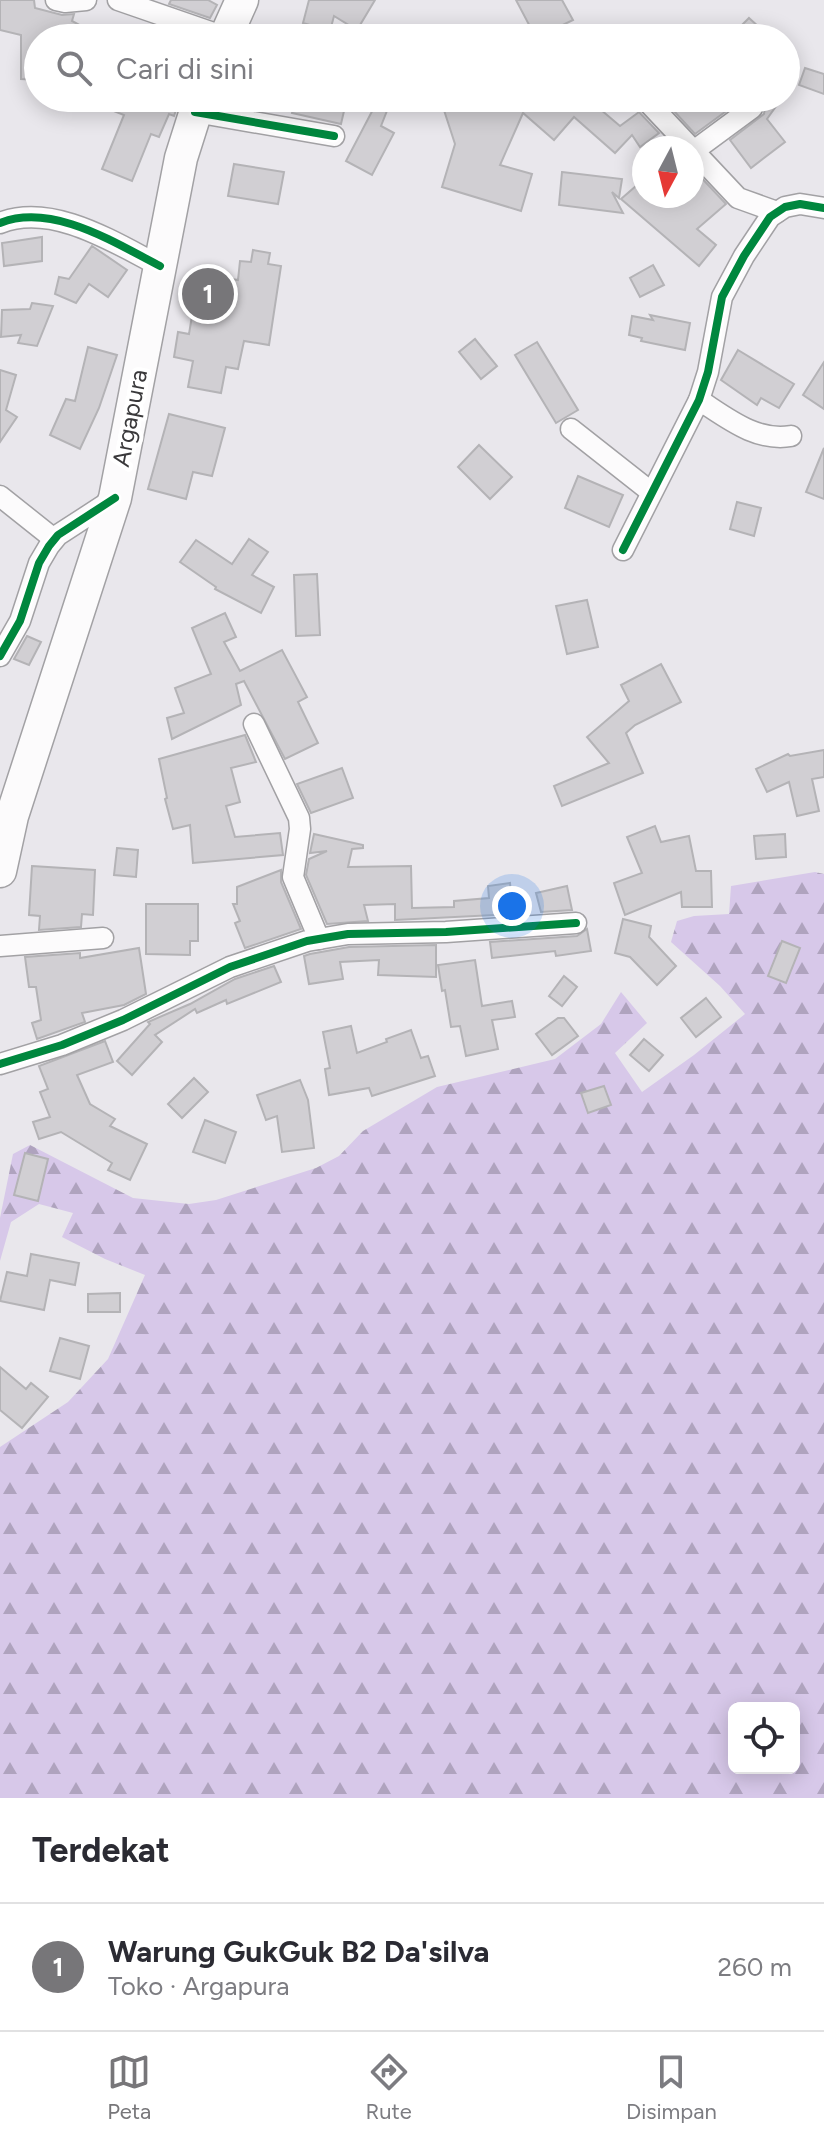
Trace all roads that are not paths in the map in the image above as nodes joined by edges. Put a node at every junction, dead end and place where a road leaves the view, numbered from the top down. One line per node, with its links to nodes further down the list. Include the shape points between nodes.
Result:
1 (56, 0): 2 (street)
2 (86, 0)
3 (118, 0): 5 (street)
4 (242, 0): 6 (highway)
5 (186, 24)
6 (231, 24)
7 (195, 112): 18 (highway, Argapura)
8 (228, 112): 11 (street)
9 (658, 112): 12 (street)
10 (747, 112): 13 (street)
11 (334, 136)
12 (681, 136)
13 (704, 143)
14 (704, 160): 16 (street, via 738,198)
15 (824, 208): 16 (street, via 800,204)
16 (777, 212): 19 (street, via 759,231 722,297)
17 (0, 223): 18 (street, via 58,219)
18 (160, 266): 24 (highway, Argapura)
19 (699, 400): 21 (street, via 758,435); 22 (street)
20 (571, 429): 22 (street)
21 (791, 436)
22 (651, 492): 26 (street)
23 (0, 496): 25 (street)
24 (115, 498): 25 (street); 29 (highway, Argapura, via 12,816)
25 (54, 539): 27 (street)
26 (623, 550)
27 (0, 656)
28 (254, 724): 32 (street, via 299,818 293,877)
29 (0, 871)
30 (576, 923): 32 (street)
31 (103, 938): 33 (street)
32 (319, 939): 34 (street, via 230,967 123,1020)
33 (0, 946)
34 (0, 1064)

